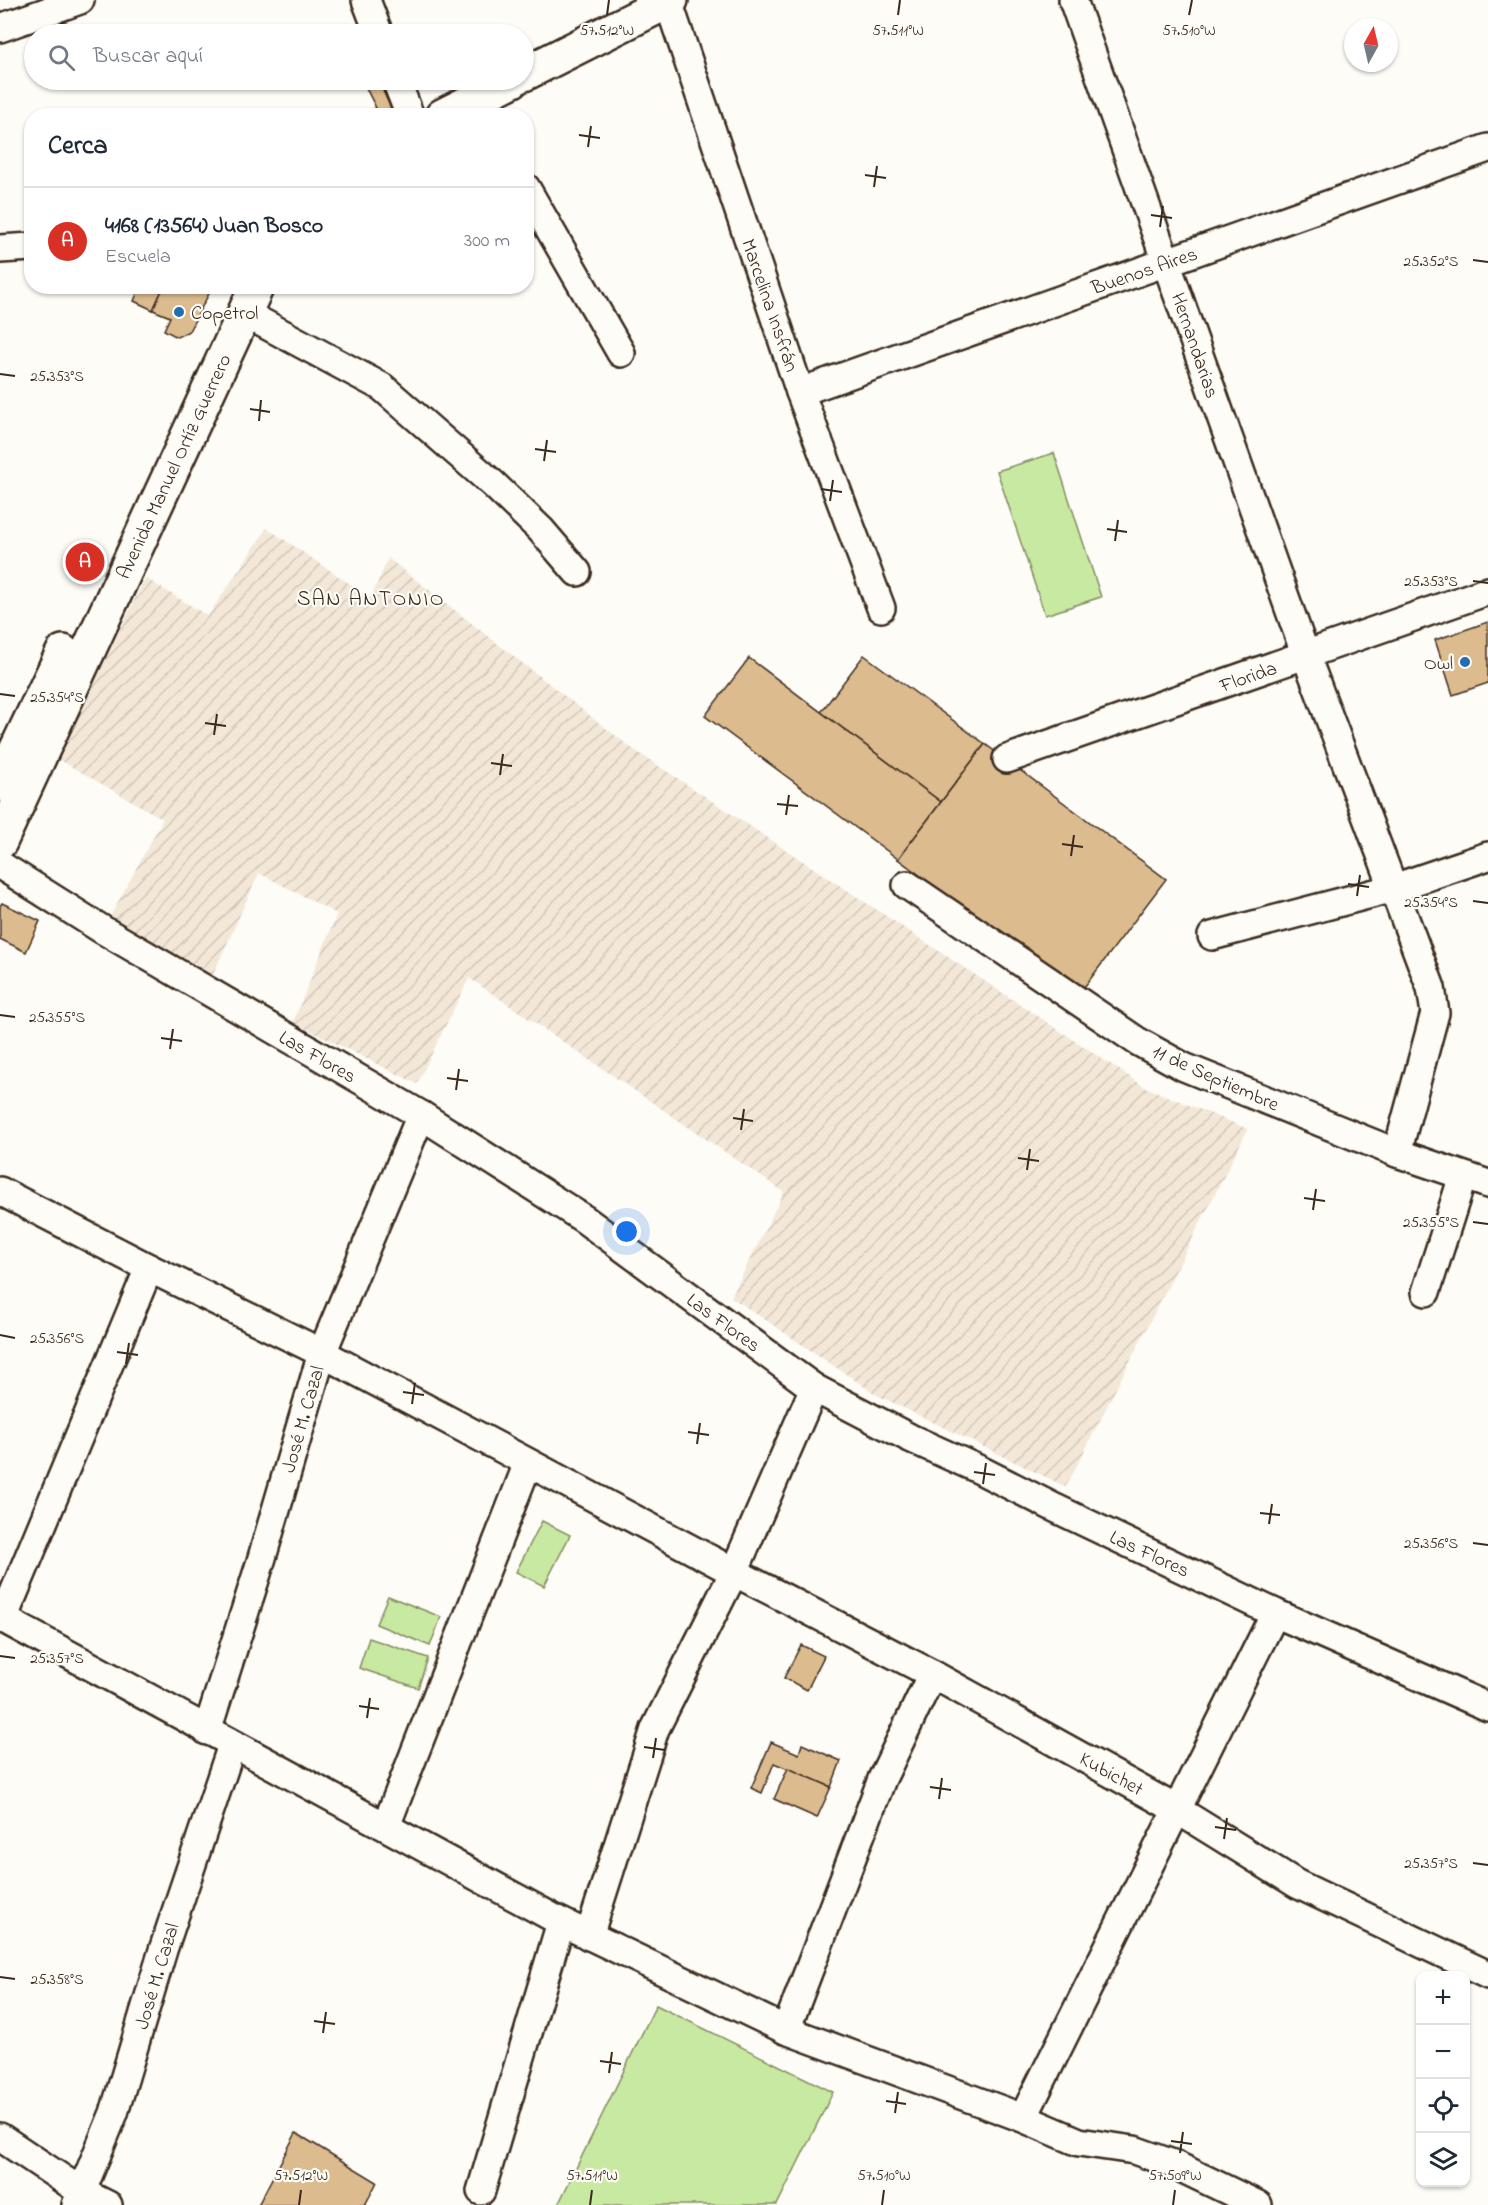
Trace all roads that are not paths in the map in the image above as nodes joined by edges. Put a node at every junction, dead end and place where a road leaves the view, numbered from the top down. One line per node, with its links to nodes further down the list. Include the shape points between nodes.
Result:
1 (80, 0): 6 (street)
2 (366, 0): 5 (street)
3 (669, 0): 7 (main road); 19 (street, Marcelina Insfrán)
4 (1073, 0): 16 (street, Hernandarias)
5 (375, 24)
6 (0, 28)
7 (534, 69)
8 (400, 90): 11 (street)
9 (501, 90): 10 (main road)
10 (480, 107)
11 (407, 108)
12 (1488, 148): 16 (street, Buenos Aires)
13 (534, 203): 18 (street)
14 (24, 248): 15 (street)
15 (0, 249)
16 (1167, 262): 19 (street, Buenos Aires); 23 (street, Hernandarias)
17 (245, 296): 20 (street, via 382,387 501,492); 25 (main road, Avenida Manuel Ortíz Guerrero); 26 (main road, Avenida Manuel Ortíz Guerrero)
18 (621, 353)
19 (800, 392): 22 (street, Marcelina Insfrán)
20 (577, 572)
21 (1488, 591): 23 (street, Florida)
22 (881, 608)
23 (1306, 656): 24 (street, Florida); 30 (street, Hernandarias)
24 (1007, 759)
25 (0, 784)
26 (0, 842)
27 (1488, 855): 30 (street)
28 (0, 865): 32 (street, Las Flores, via 103,930)
29 (907, 885): 33 (street, 11 de Septiembre, via 1137,1041 1184,1067)
30 (1394, 888): 31 (street); 33 (street, Hernandarias, via 1431,988 1435,1013)
31 (1212, 936)
32 (421, 1115): 38 (street, José M. Cazal); 39 (street, Las Flores, via 584,1219)
33 (1397, 1153): 34 (street, 11 de Septiembre)
34 (1476, 1180): 37 (street)
35 (0, 1191): 36 (street, Kubichet)
36 (148, 1268): 38 (street, Kubichet); 43 (street)
37 (1426, 1292)
38 (322, 1353): 40 (street, Kubichet); 46 (street, José M. Cazal)
39 (814, 1388): 41 (street); 42 (street, Las Flores)
40 (528, 1463): 41 (street, Kubichet); 49 (street)
41 (734, 1572): 44 (street, Kubichet); 51 (street, via 655,1730)
42 (1275, 1613): 45 (street, Las Flores); 48 (street)
43 (2, 1618): 46 (street)
44 (932, 1674): 48 (street, Kubichet); 53 (street, via 882,1779)
45 (1488, 1707)
46 (207, 1731): 47 (street)
47 (232, 1745): 49 (street); 57 (street, José M. Cazal, via 163,1950 114,2113)
48 (1176, 1809): 52 (street, Kubichet, via 1297,1884); 54 (street)
49 (386, 1826): 50 (street)
50 (561, 1922): 51 (street); 56 (street)
51 (589, 1936): 53 (street)
52 (1488, 1975)
53 (786, 2030): 54 (street)
54 (1023, 2118): 59 (street, via 1079,2142 1134,2150 1173,2164)
55 (0, 2137): 57 (street)
56 (481, 2191)
57 (79, 2198): 58 (street)
58 (108, 2205)
59 (1258, 2205)

